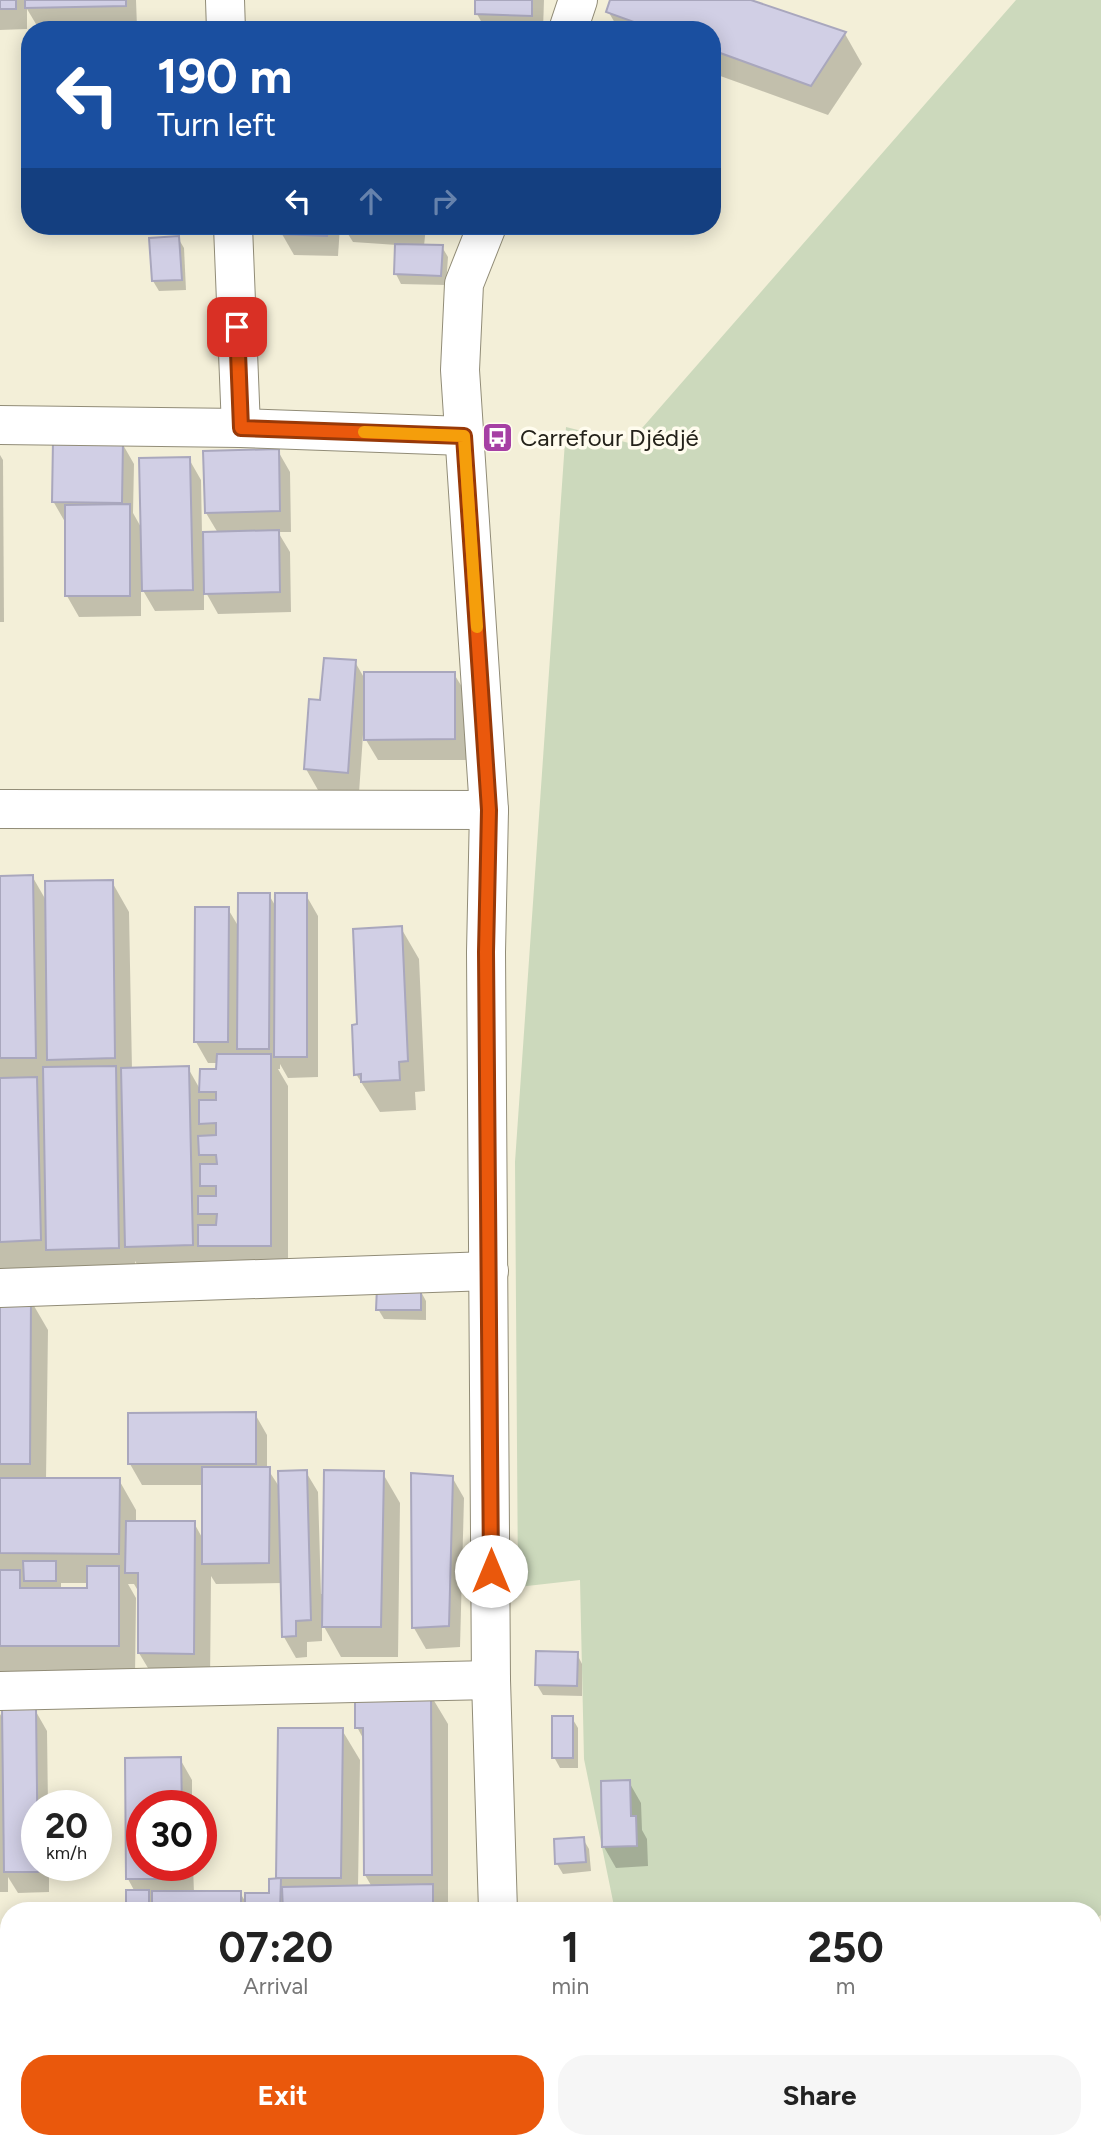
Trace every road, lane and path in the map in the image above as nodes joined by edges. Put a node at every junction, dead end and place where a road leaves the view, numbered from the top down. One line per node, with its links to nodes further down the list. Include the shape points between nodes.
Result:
1 (225, 0): 3 (street)
2 (578, 0): 4 (street)
3 (226, 21)
4 (571, 21)
5 (233, 235): 8 (street)
6 (483, 235): 9 (street, via 464,284 460,370)
7 (0, 425): 8 (street)
8 (241, 428): 9 (street)
9 (464, 436): 11 (street)
10 (0, 809): 11 (street)
11 (489, 810): 12 (street)
12 (489, 1271): 13 (street); 14 (street)
13 (0, 1288)
14 (491, 1680): 15 (street); 16 (street)
15 (0, 1691)
16 (498, 1902)

